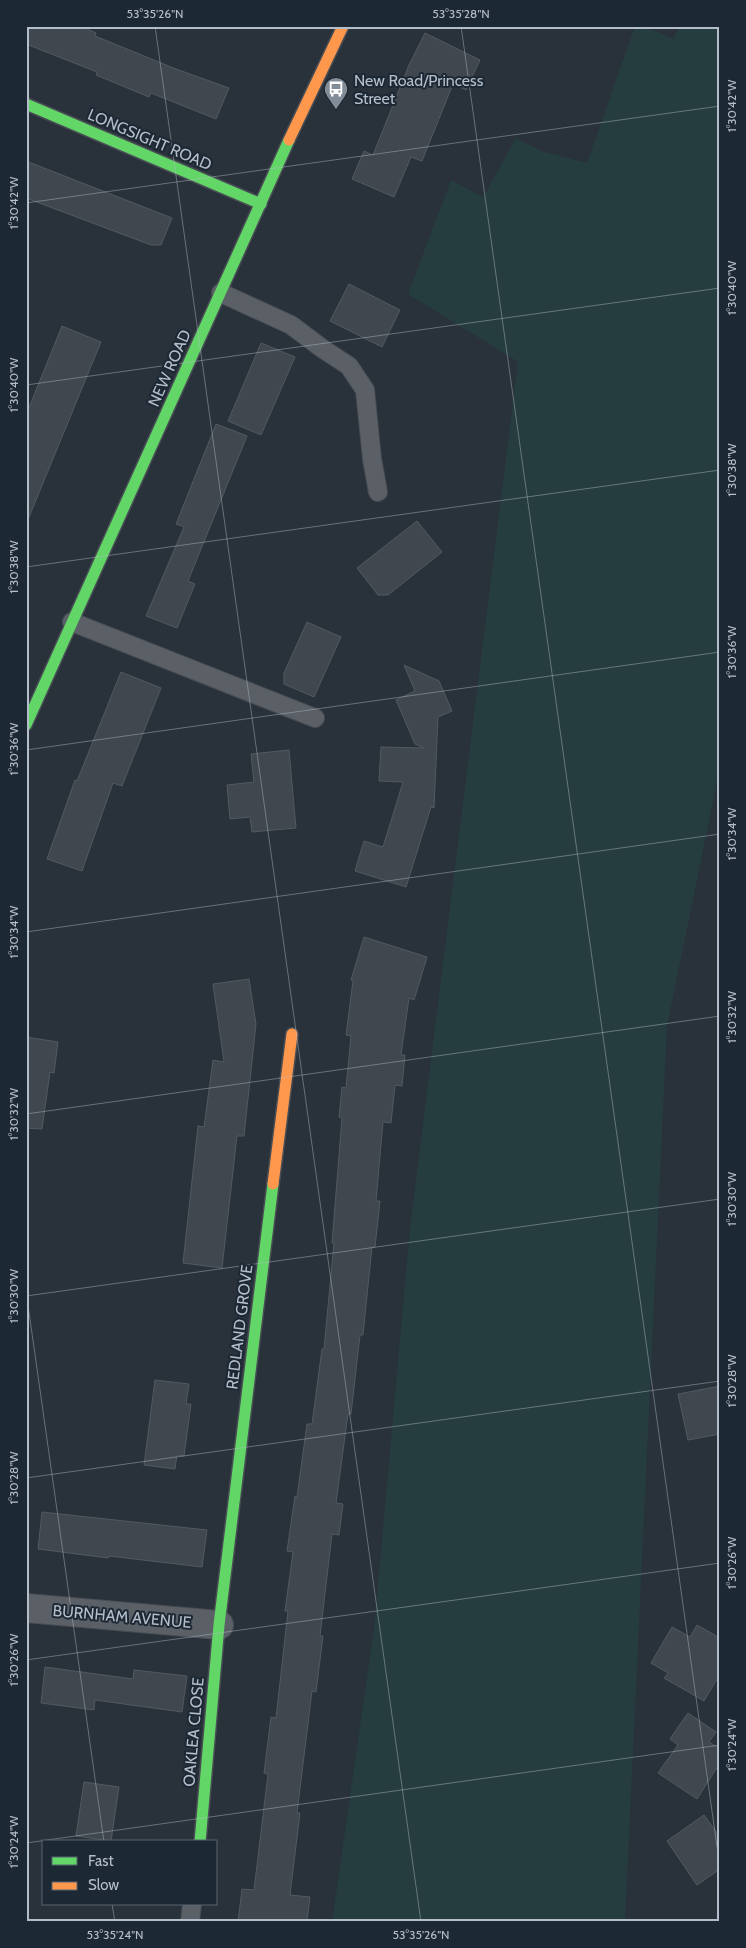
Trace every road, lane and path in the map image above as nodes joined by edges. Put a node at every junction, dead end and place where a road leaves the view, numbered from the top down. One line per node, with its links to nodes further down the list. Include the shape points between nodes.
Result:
1 (343, 26): 3 (street, NEW ROAD)
2 (26, 104): 3 (street, LONGSIGHT ROAD)
3 (261, 204): 4 (street, NEW ROAD)
4 (221, 293): 5 (lane, via 290,324 349,366 365,390); 6 (street, NEW ROAD)
5 (378, 492)
6 (72, 622): 7 (street, NEW ROAD); 8 (lane)
7 (32, 697): 9 (street, NEW ROAD)
8 (315, 718)
9 (26, 725)
10 (292, 1034): 12 (street, REDLAND GROVE)
11 (26, 1608): 12 (street, BURNHAM AVENUE)
12 (219, 1624): 13 (street, OAKLEA CLOSE)
13 (200, 1840)
14 (192, 1906): 15 (lane)
15 (190, 1922)

